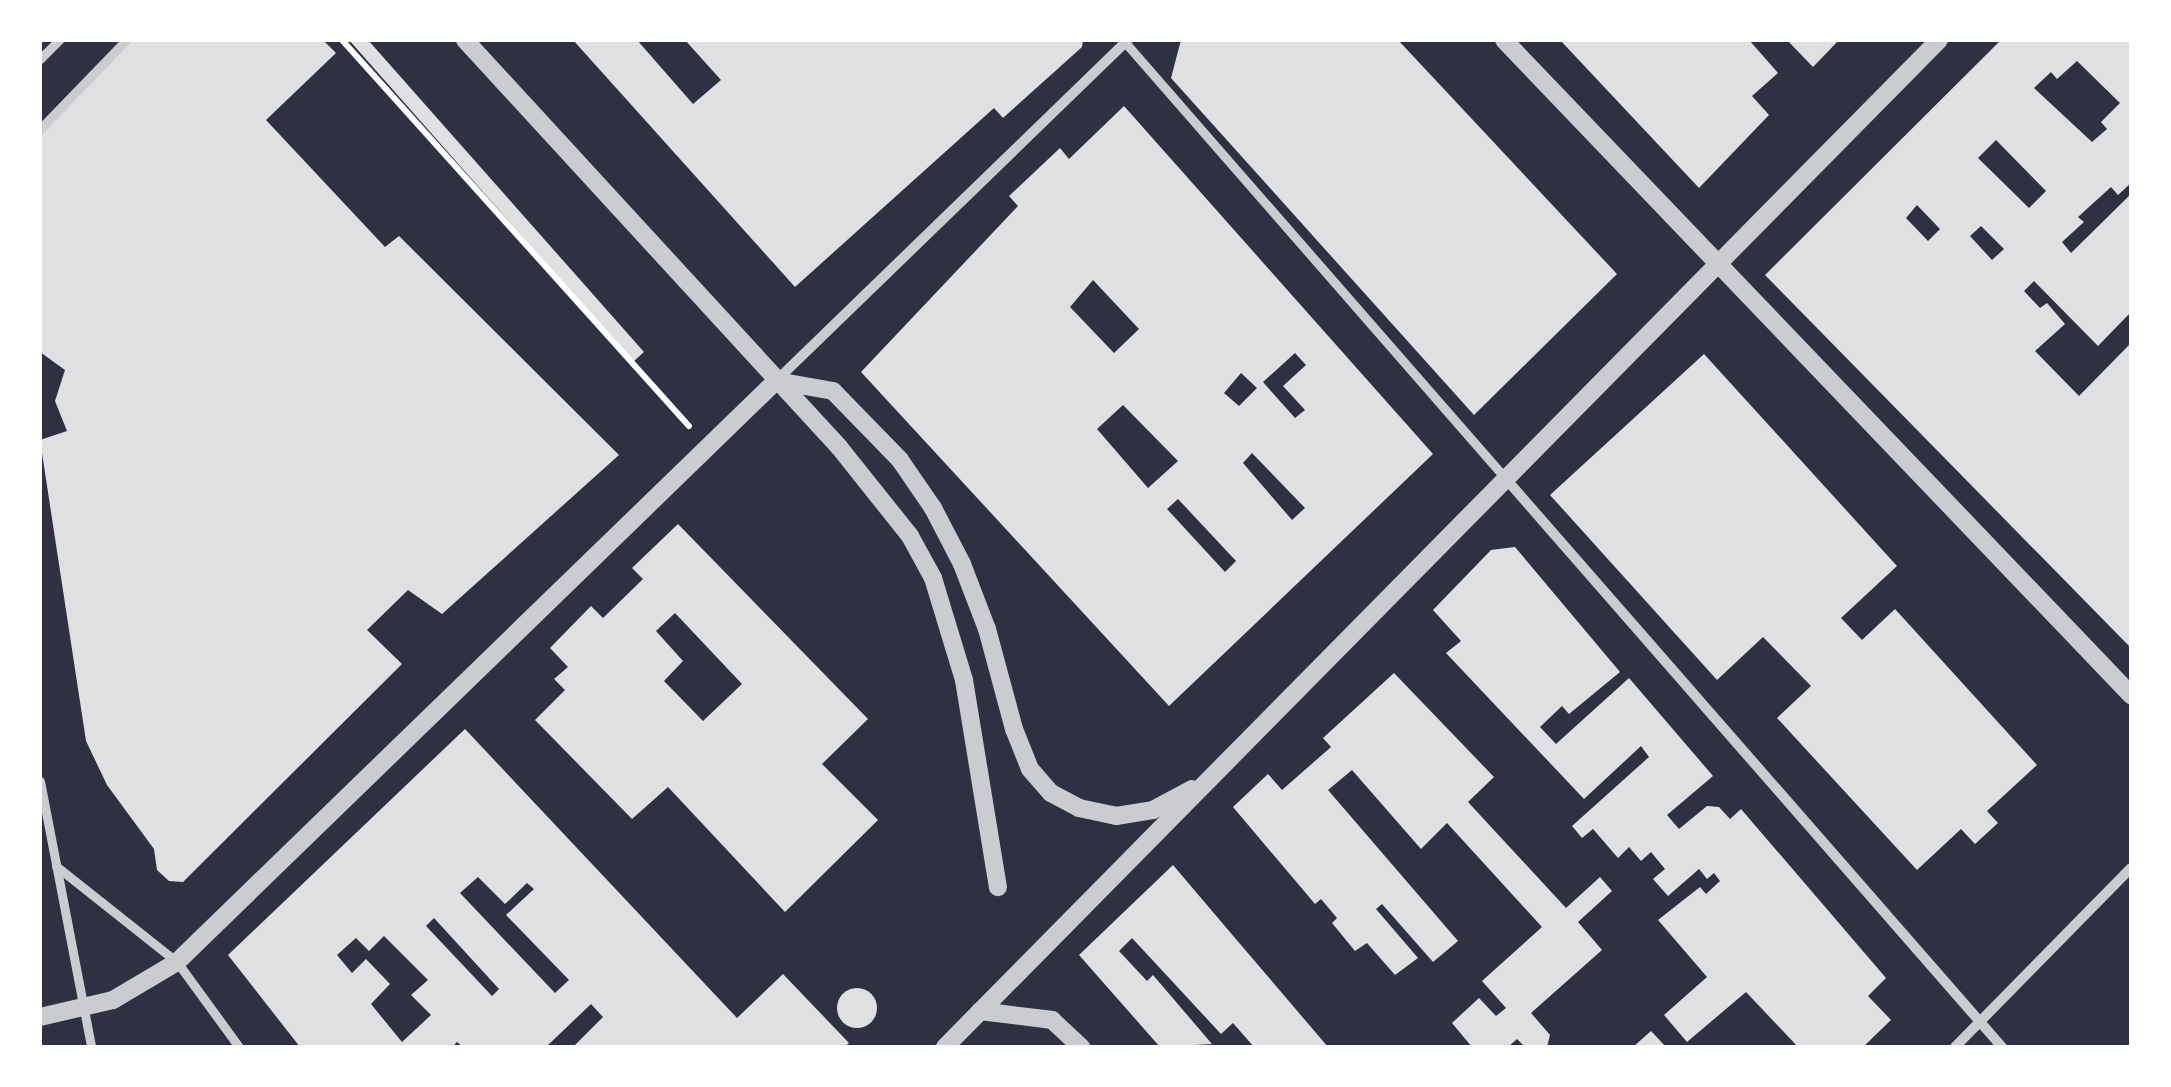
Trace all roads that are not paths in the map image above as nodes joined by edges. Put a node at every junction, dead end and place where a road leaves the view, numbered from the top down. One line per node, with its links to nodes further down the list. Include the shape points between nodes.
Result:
1 (59, 40): 7 (street)
2 (126, 40): 8 (street)
3 (465, 40): 10 (street)
4 (1504, 40): 9 (street)
5 (1939, 40): 9 (street)
6 (1125, 41): 10 (street); 11 (street)
7 (40, 59)
8 (40, 128)
9 (1718, 264): 11 (street); 12 (street)
10 (776, 381): 13 (street, via 833,390 900,460 933,508 987,629 1030,769 1051,793 1116,816 1153,810); 17 (street, via 876,490 933,578 974,726); 18 (street)
11 (1506, 479): 13 (street); 22 (street)
12 (2131, 696)
13 (1208, 780): 20 (street)
14 (40, 781): 15 (street)
15 (56, 866): 18 (street); 19 (street)
16 (2131, 868): 22 (street)
17 (998, 887)
18 (176, 962): 19 (street, via 147,983); 24 (street)
19 (83, 1010): 21 (street); 23 (street)
20 (980, 1012): 25 (street); 26 (street, via 1052,1020)
21 (40, 1018)
22 (1980, 1022): 27 (street); 28 (street)
23 (90, 1047)
24 (239, 1047)
25 (945, 1047)
26 (1081, 1047)
27 (1955, 1047)
28 (2002, 1047)

